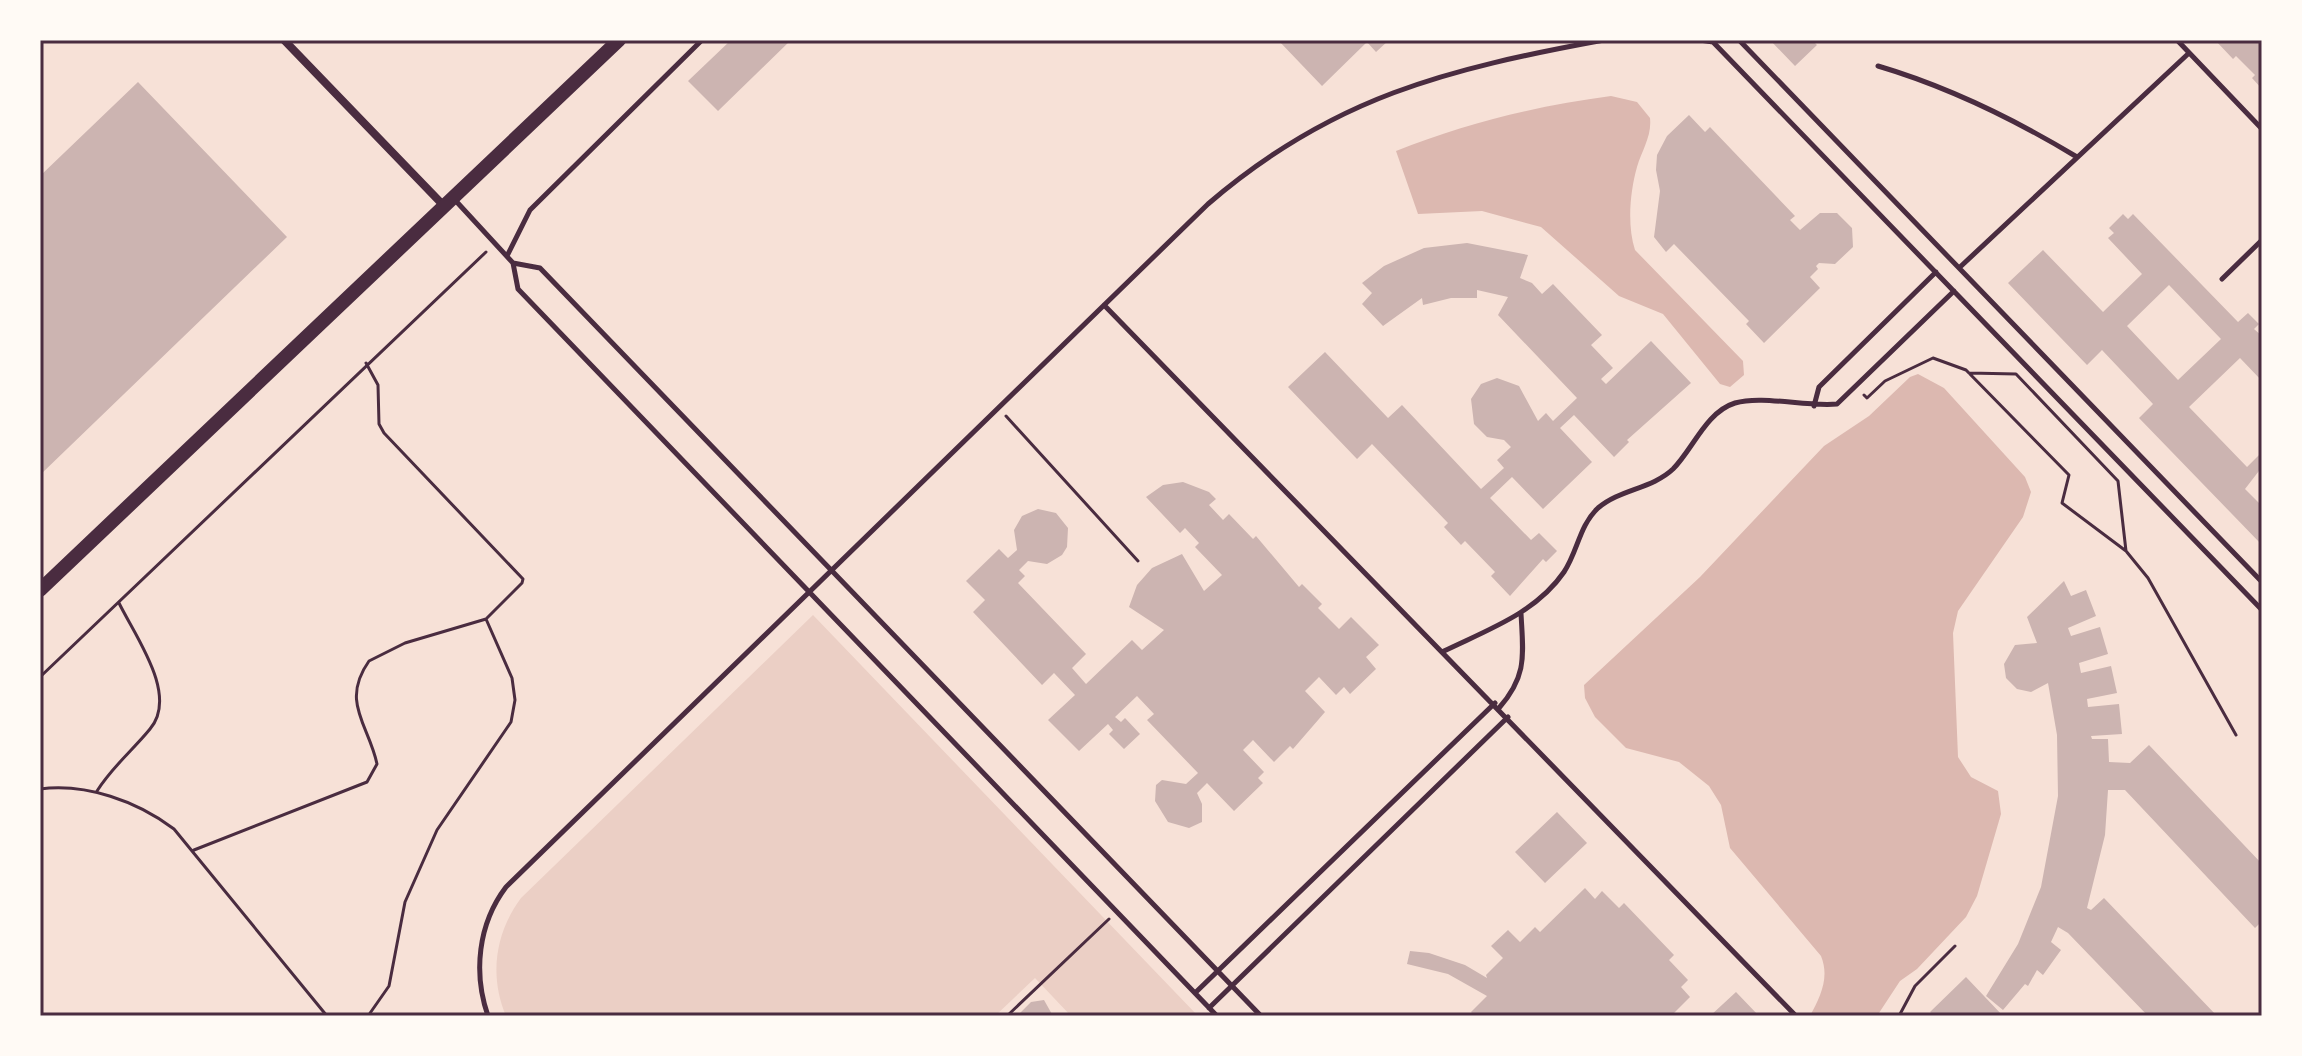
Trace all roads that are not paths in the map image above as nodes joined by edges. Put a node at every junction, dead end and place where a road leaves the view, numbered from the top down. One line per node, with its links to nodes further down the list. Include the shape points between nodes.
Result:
1 (284, 40): 12 (street)
2 (619, 40): 12 (street)
3 (702, 40): 14 (lane, via 530,210)
4 (1604, 40): 20 (lane, via 1431,78 1312,128 1233,182)
5 (1700, 40): 17 (lane, via 1713,42)
6 (1739, 40): 16 (lane)
7 (2177, 40): 8 (lane)
8 (2189, 53): 10 (lane); 11 (lane)
9 (1878, 66): 11 (lane, via 1979,103)
10 (2262, 129)
11 (2077, 157): 16 (lane)
12 (450, 203): 14 (lane); 24 (street)
13 (2262, 240): 18 (lane)
14 (507, 256): 15 (lane)
15 (513, 263): 22 (lane, via 540,268); 25 (lane, via 518,289)
16 (1959, 268): 23 (lane)
17 (1936, 272): 19 (lane); 21 (lane, via 1819,387)
18 (2222, 279)
19 (1954, 291): 21 (lane, via 1837,404); 26 (lane)
20 (1104, 305): 22 (lane); 28 (lane)
21 (1814, 406): 27 (lane, via 1747,401 1720,411 1669,473 1598,508 1564,572)
22 (832, 570): 25 (lane); 31 (lane)
23 (2262, 582)
24 (40, 590)
25 (809, 592): 33 (lane); 36 (lane, via 506,887 492,910 481,951 480,986)
26 (2262, 610)
27 (1521, 613): 28 (lane); 29 (lane, via 1524,666)
28 (1444, 651): 29 (lane)
29 (1497, 706): 30 (lane); 31 (lane)
30 (1508, 717): 32 (lane); 35 (lane)
31 (1218, 971): 32 (lane); 33 (lane)
32 (1232, 986): 34 (lane); 38 (lane)
33 (1195, 993): 34 (lane)
34 (1209, 1008): 37 (lane)
35 (1795, 1015)
36 (488, 1016)
37 (1217, 1016)
38 (1261, 1016)

